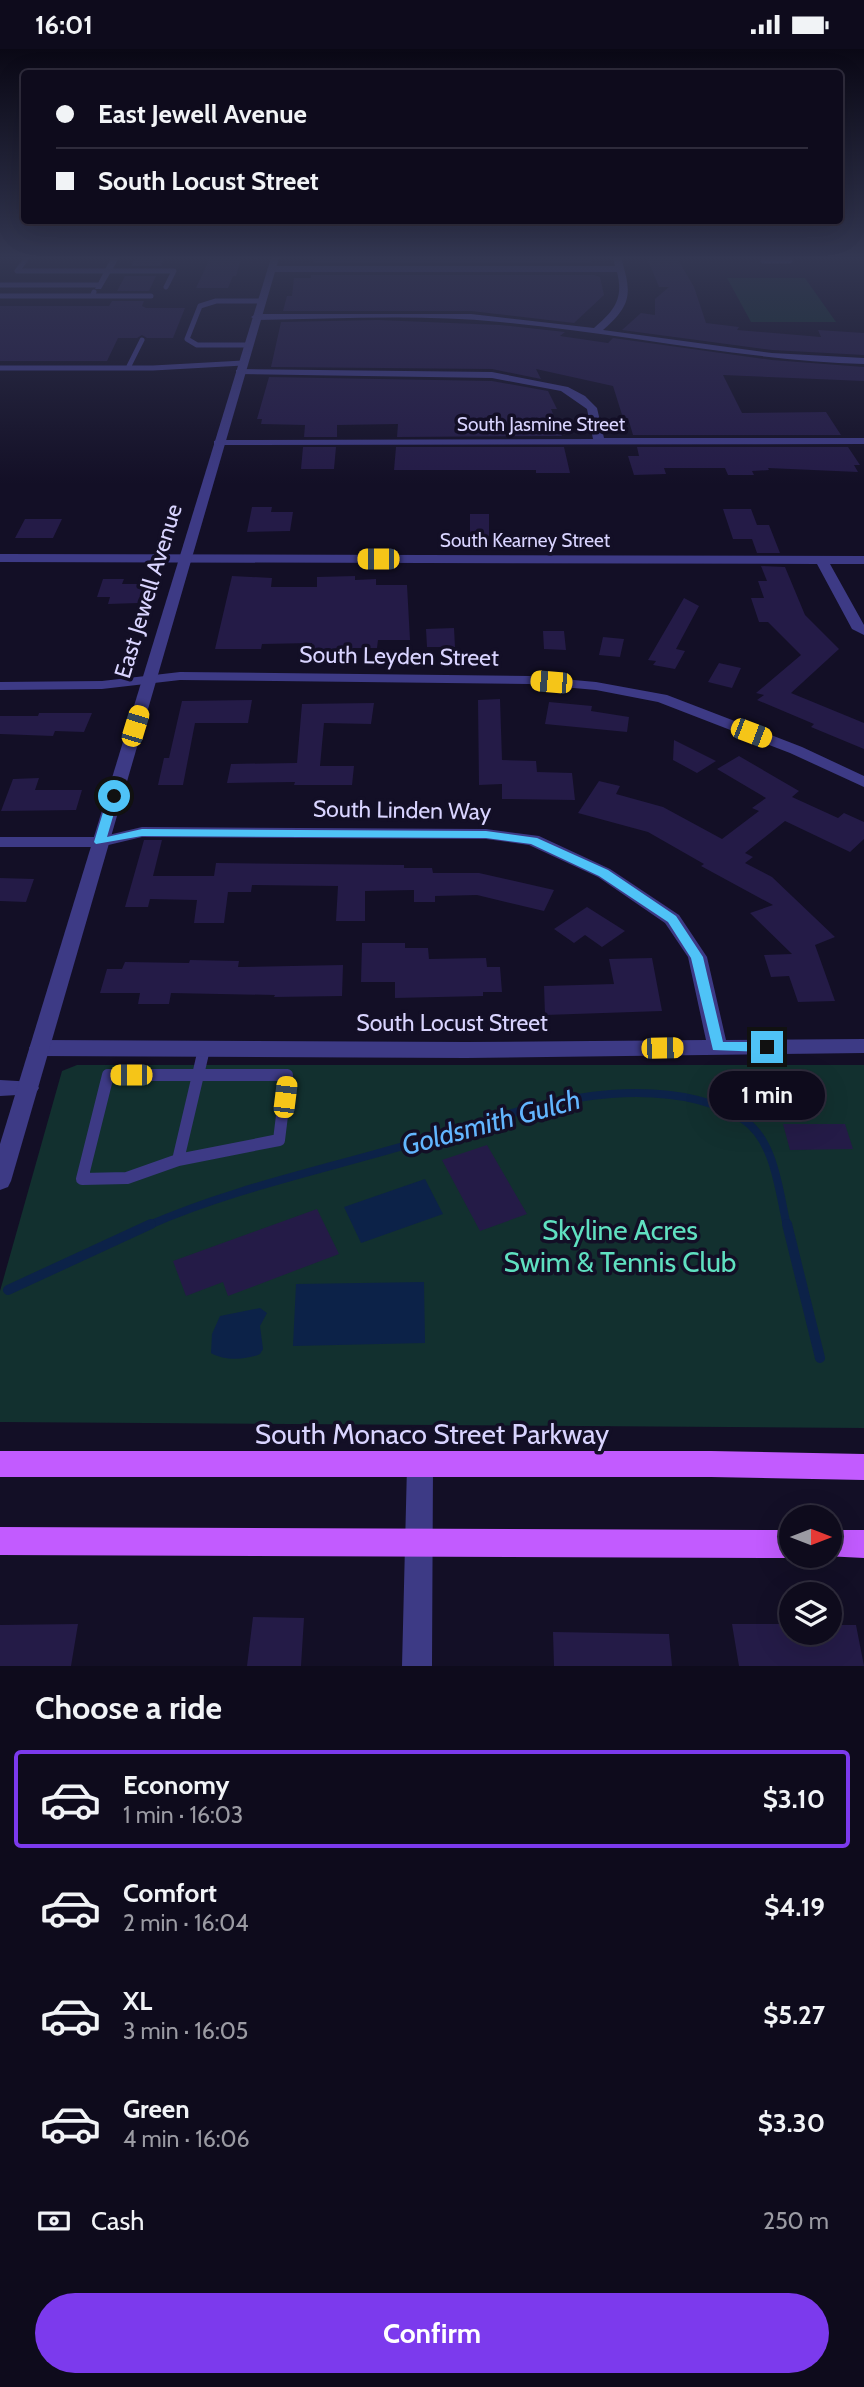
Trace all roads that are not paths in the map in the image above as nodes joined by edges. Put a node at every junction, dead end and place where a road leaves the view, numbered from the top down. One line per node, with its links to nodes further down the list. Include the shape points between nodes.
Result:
1 (189, 333): 5 (lane, via 187,339 197,345)
2 (251, 333): 5 (street, East Jewell Avenue)
3 (612, 333): 6 (street, via 755,356)
4 (142, 340): 8 (lane)
5 (248, 345): 9 (street, East Jewell Avenue)
6 (864, 361)
7 (0, 368): 8 (lane)
8 (128, 368): 9 (lane)
9 (241, 368): 10 (street, via 492,375 564,389 592,408); 12 (street, East Jewell Avenue)
10 (599, 441): 11 (street, South Jasmine Street); 12 (street, South Jasmine Street)
11 (864, 441)
12 (218, 443): 14 (street, East Jewell Avenue)
13 (0, 558): 14 (street, South Kearney Street)
14 (187, 558): 15 (street, South Kearney Street); 18 (street, East Jewell Avenue)
15 (821, 560): 16 (street, South Kearney Street); 17 (street)
16 (864, 560)
17 (864, 631)
18 (149, 680): 19 (street, South Leyden Street); 20 (street, South Leyden Street, via 180,676 529,680 596,686 662,698); 22 (street, East Jewell Avenue)
19 (0, 686)
20 (864, 782)
21 (0, 842): 22 (street, South Linden Way)
22 (100, 842): 23 (street, South Linden Way, via 142,832 486,834 533,841 604,873 672,919 697,957); 25 (street, East Jewell Avenue)
23 (718, 1047): 24 (street, South Locust Street); 26 (street, South Locust Street)
24 (864, 1047)
25 (39, 1048): 26 (street, South Locust Street); 29 (street, East Jewell Avenue)
26 (204, 1049): 27 (lane)
27 (198, 1075): 30 (lane); 30 (lane, via 287,1075 279,1140); 30 (lane, via 108,1075 82,1179 127,1178)
28 (0, 1088): 29 (street)
29 (28, 1088): 31 (street, East Jewell Avenue)
30 (178, 1160)
31 (0, 1181)
32 (0, 1464): 33 (main road, South Monaco Street Parkway)
33 (420, 1466): 34 (main road, South Monaco Street Parkway); 36 (street)
34 (864, 1467)
35 (0, 1541): 36 (main road)
36 (419, 1543): 37 (main road); 40 (street)
37 (779, 1544)
38 (842, 1544): 39 (main road)
39 (864, 1544)
40 (417, 1666)

